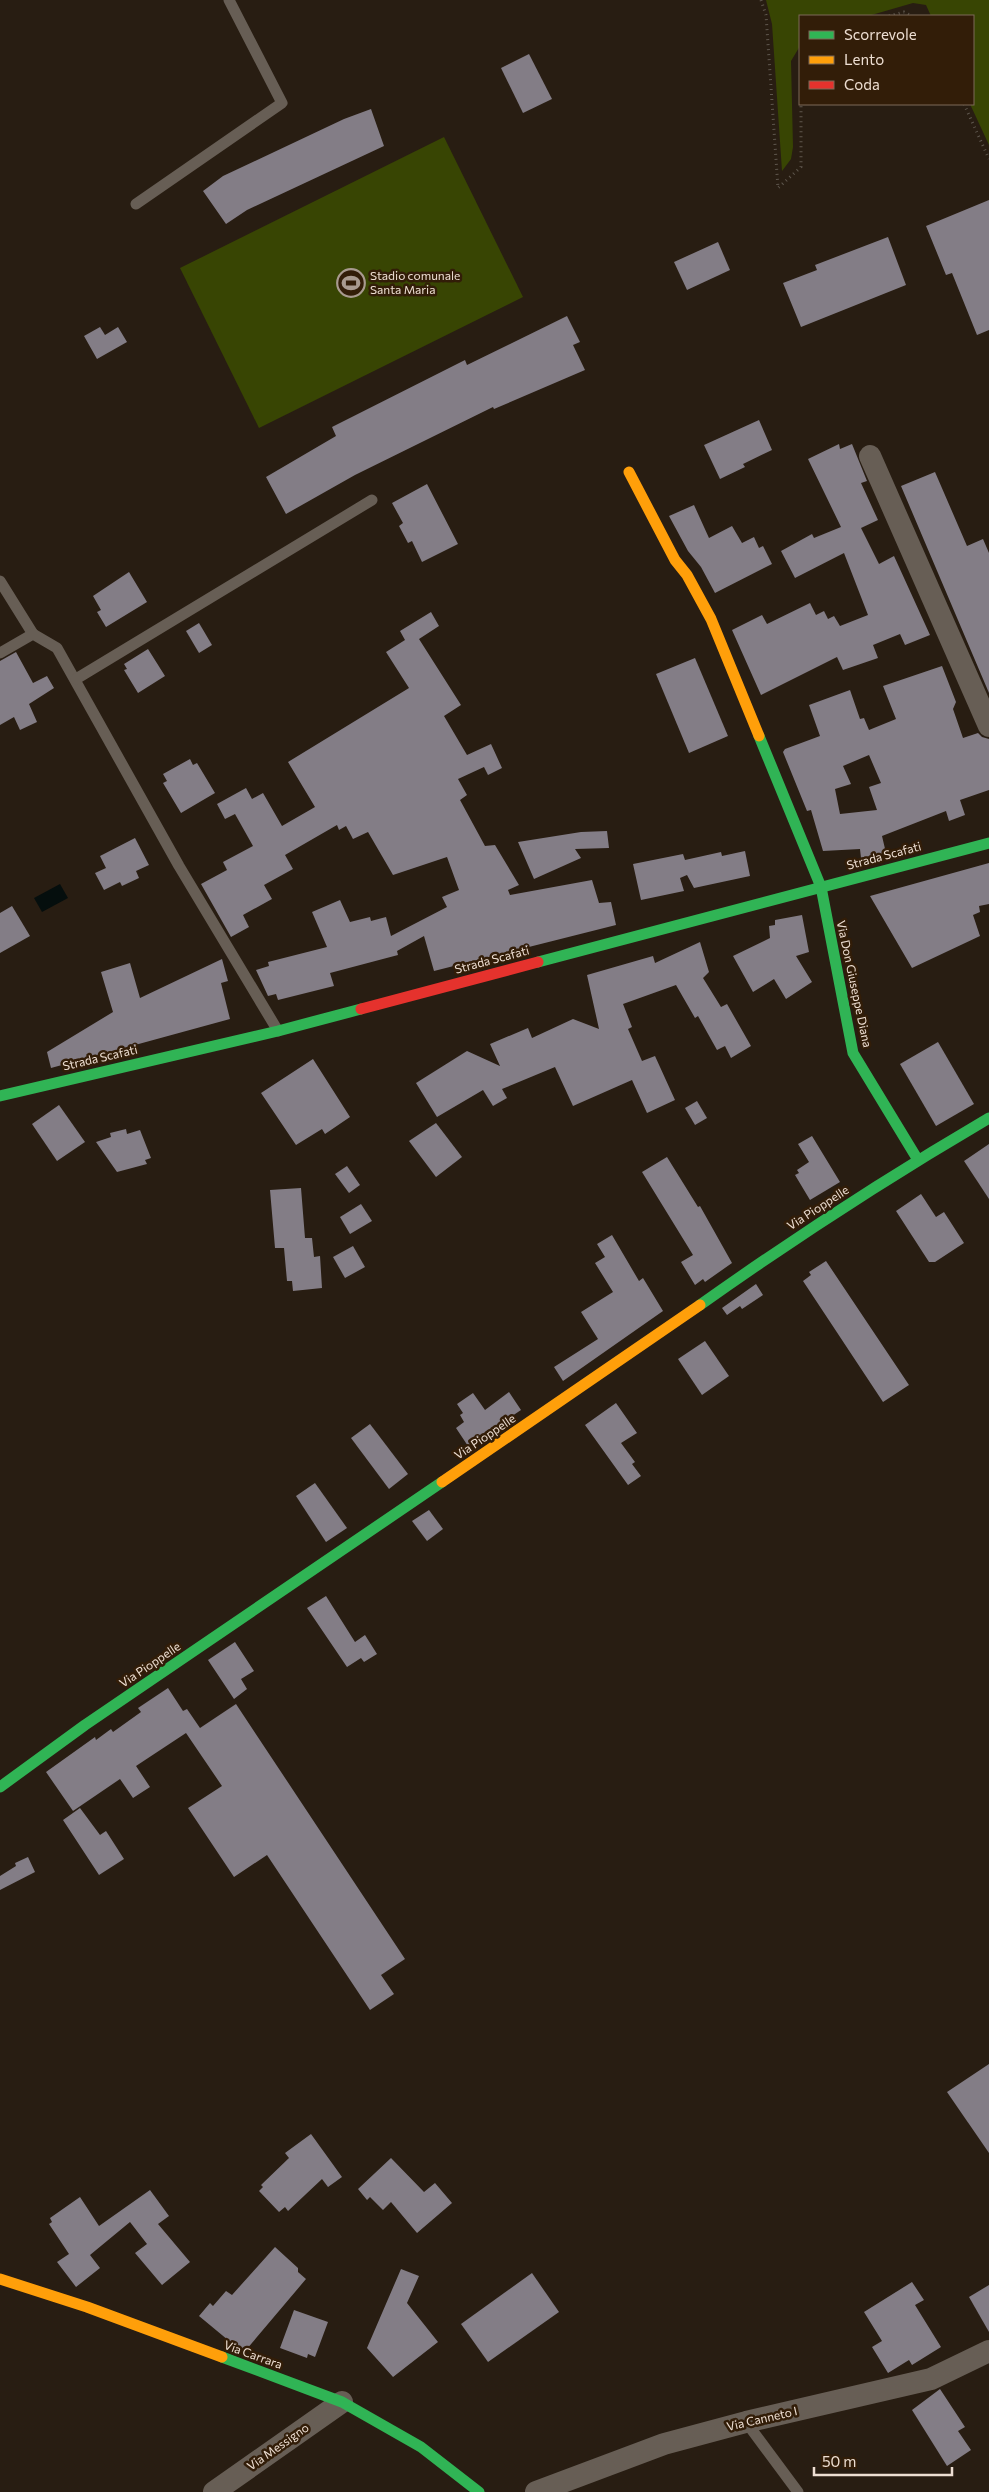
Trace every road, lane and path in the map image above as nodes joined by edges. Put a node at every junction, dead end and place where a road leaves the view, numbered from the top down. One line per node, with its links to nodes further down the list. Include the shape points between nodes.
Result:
1 (229, 0): 8 (lane, via 282,103)
2 (761, 0): 5 (path, via 766,15 778,188 801,167)
3 (893, 15): 4 (path, via 904,12)
4 (910, 15)
5 (801, 105)
6 (964, 105): 7 (path)
7 (989, 159)
8 (136, 204)
9 (870, 456): 16 (street)
10 (629, 472): 18 (street, Via Don Giuseppe Diana, via 675,560 711,619)
11 (372, 500): 15 (lane)
12 (0, 581): 13 (lane)
13 (33, 634): 14 (lane); 15 (lane, via 57,648)
14 (0, 653)
15 (76, 679): 19 (lane, via 179,866)
16 (989, 726)
17 (989, 843): 18 (street, Strada Scafati)
18 (821, 887): 19 (street, Strada Scafati); 22 (street, Via Don Giuseppe Diana, via 853,1053)
19 (278, 1031): 20 (street, Strada Scafati)
20 (0, 1096)
21 (989, 1118): 22 (street, Via Pioppelle)
22 (918, 1160): 23 (street, Via Pioppelle, via 749,1270)
23 (0, 1787)
24 (0, 2279): 26 (street, Via Carrara, via 87,2307)
25 (989, 2351): 27 (street, Via Canneto I, via 931,2379)
26 (342, 2402): 28 (street, Via Messigno); 29 (street, Via Carrara, via 421,2447)
27 (746, 2422): 30 (street, Via Canneto I, via 664,2444); 31 (lane)
28 (214, 2492)
29 (479, 2492)
30 (536, 2492)
31 (798, 2492)

